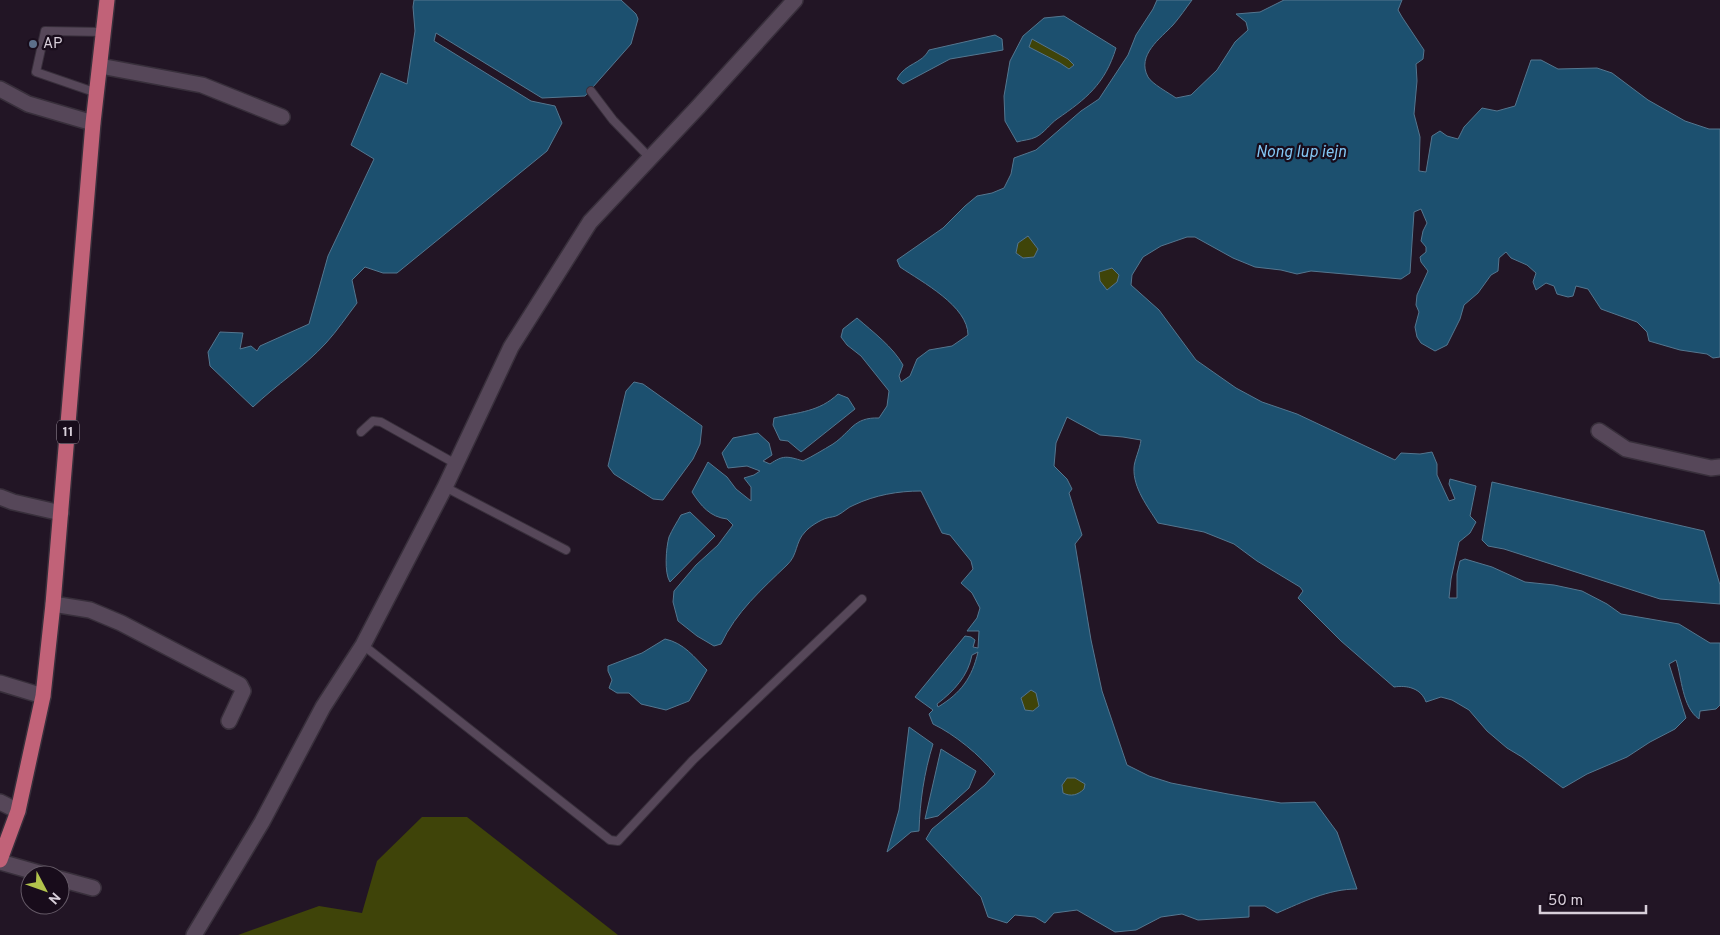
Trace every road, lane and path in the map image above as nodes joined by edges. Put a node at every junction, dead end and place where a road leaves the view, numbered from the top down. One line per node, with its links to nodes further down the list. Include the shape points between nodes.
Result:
1 (107, 0): 3 (highway, 11)
2 (795, 0): 10 (street)
3 (104, 32): 4 (highway, 11); 7 (lane, via 45,31 36,72)
4 (100, 66): 7 (highway, 11); 8 (street, via 202,85)
5 (0, 89): 9 (street, via 28,104)
6 (591, 91): 10 (lane, via 613,120)
7 (97, 93): 9 (highway, 11)
8 (282, 117)
9 (94, 123): 17 (highway, 11)
10 (650, 158): 13 (street, via 590,222 569,255 511,347)
11 (1599, 431): 14 (street, via 1626,449 1711,468)
12 (360, 432): 13 (lane, via 373,421 381,422)
13 (456, 464): 15 (street)
14 (1720, 467)
15 (445, 487): 18 (lane); 21 (street)
16 (0, 497): 17 (street)
17 (61, 513): 20 (highway, 11)
18 (566, 550)
19 (862, 599): 21 (lane, via 693,760 618,840 610,840)
20 (53, 604): 23 (highway, 11); 24 (street, via 90,610 121,623 240,684 243,691)
21 (363, 645): 31 (street, via 323,707 262,822)
22 (0, 683): 23 (street)
23 (43, 696): 26 (highway, 11)
24 (228, 721)
25 (0, 802): 26 (street)
26 (18, 810): 27 (highway, 11)
27 (0, 861): 28 (street)
28 (20, 867)
29 (70, 882): 30 (street)
30 (93, 888)
31 (194, 935)

